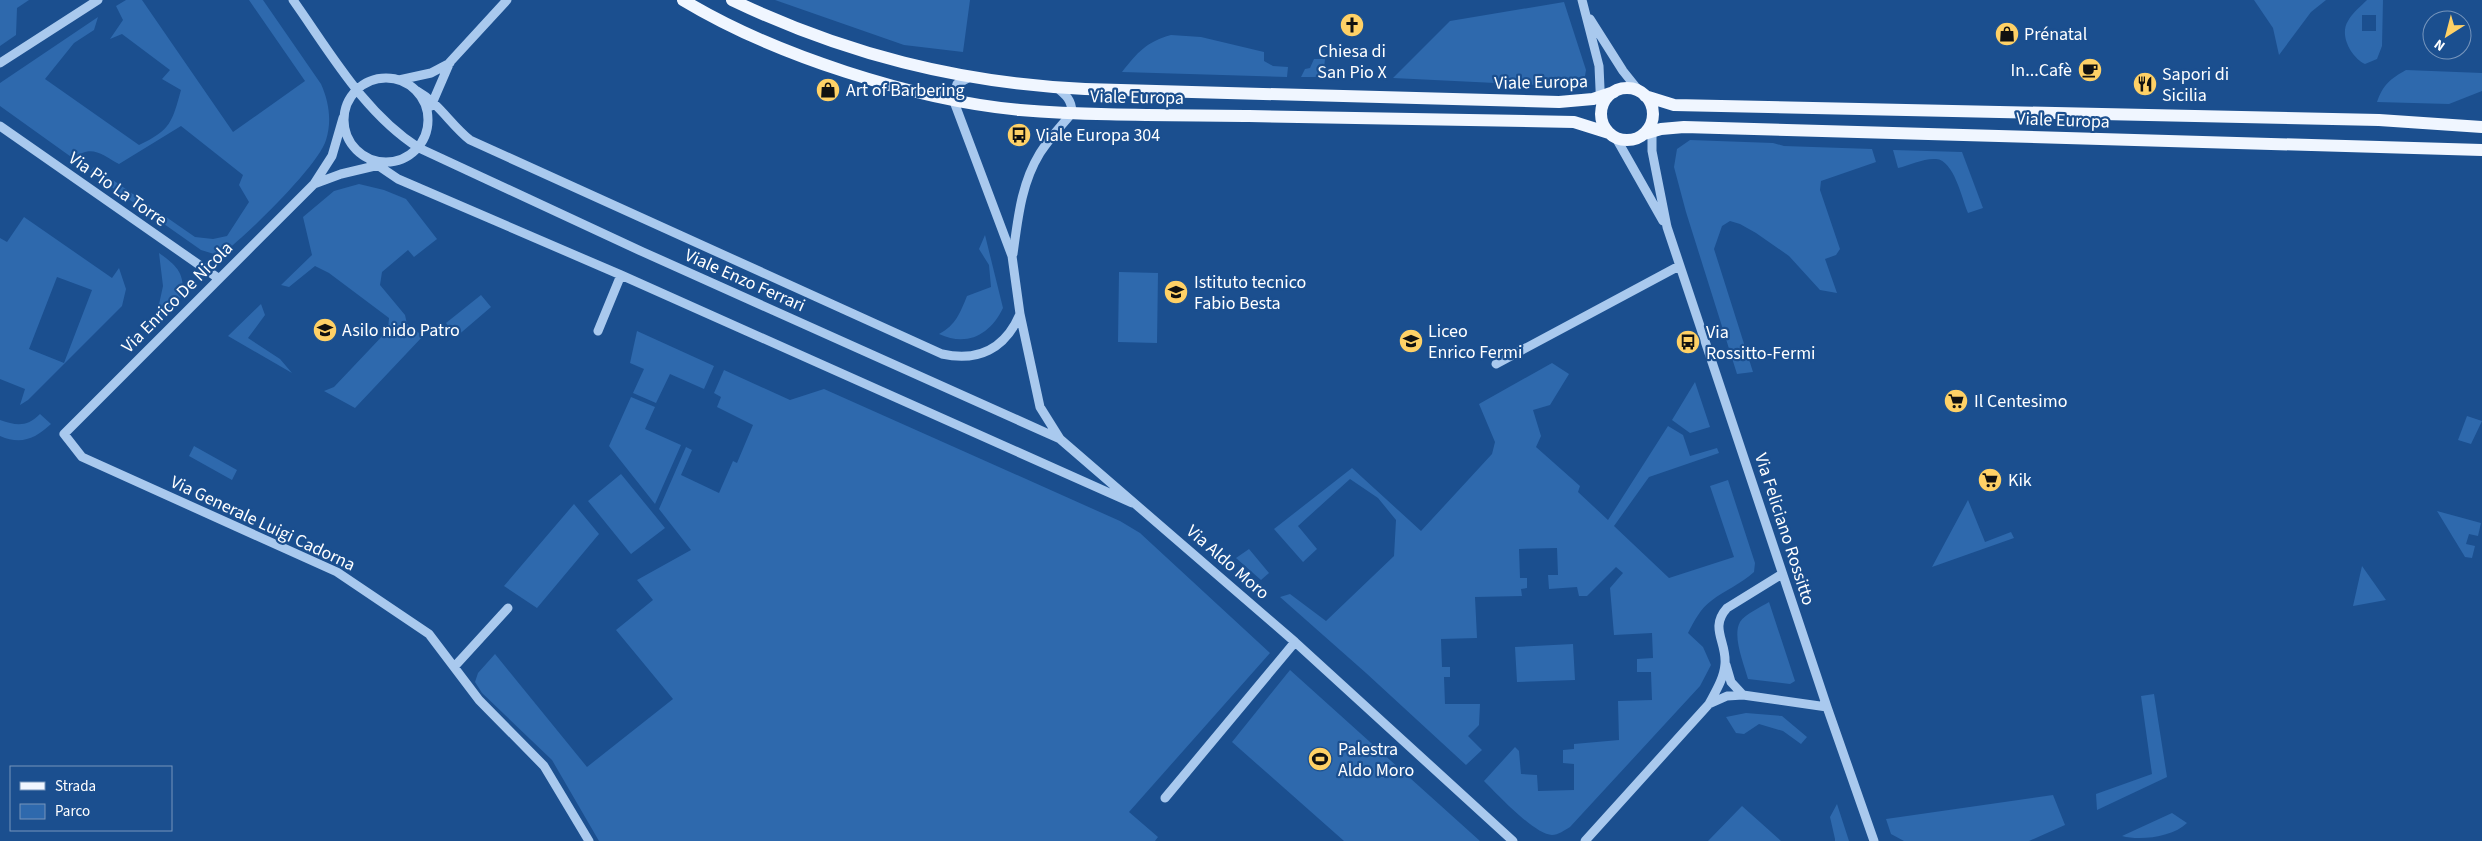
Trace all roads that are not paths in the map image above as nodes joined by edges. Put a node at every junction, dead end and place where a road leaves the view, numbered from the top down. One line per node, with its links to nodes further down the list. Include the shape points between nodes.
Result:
1 (98, 0): 9 (street)
2 (293, 0): 13 (street, Viale Enzo Ferrari)
3 (508, 0): 8 (street)
4 (683, 0): 18 (main road, Viale Europa, via 727,25 807,57 905,88)
5 (732, 0): 10 (main road, Viale Europa, via 834,43)
6 (1582, 0): 7 (street)
7 (1586, 12): 16 (street, via 1623,71); 17 (street, via 1598,66)
8 (450, 62): 11 (street, via 431,73); 19 (street)
9 (0, 63)
10 (968, 78): 12 (main road, Viale Europa); 18 (street, via 957,84)
11 (398, 80): 13 (street, via 377,79); 14 (street)
12 (1056, 88): 17 (main road, Viale Europa, via 1558,102); 21 (street, via 1067,96)
13 (357, 89): 22 (street, via 347,102); 28 (street, Viale Enzo Ferrari, via 374,112)
14 (417, 91): 19 (street); 23 (street, via 425,104)
15 (1614, 92): 16 (main road, via 1626,88); 17 (main road, Viale Europa); 20 (main road, via 1607,97)
16 (1642, 94): 25 (main road, Viale Europa, via 1674,105 2379,120); 26 (main road, via 1652,111)
17 (1600, 97): 20 (street)
18 (952, 99): 21 (main road, Viale Europa); 33 (street)
19 (432, 100): 23 (street); 37 (street, via 455,128 470,140 942,354 958,358 991,350 1015,326)
20 (1601, 111): 27 (main road, via 1601,119)
21 (1072, 113): 27 (main road, Viale Europa, via 1574,122); 33 (street, via 1041,151 1027,179 1020,200)
22 (343, 118): 30 (street, via 344,131 350,143); 31 (street, via 332,156)
23 (428, 119): 28 (street, via 426,134)
24 (0, 126): 36 (street, Via Pio La Torre)
25 (2482, 127)
26 (1649, 128): 27 (main road, via 1630,140); 29 (main road, Viale Europa); 32 (street)
27 (1613, 135): 32 (street)
28 (418, 148): 30 (street, via 404,158); 41 (street, Viale Enzo Ferrari)
29 (2482, 150)
30 (373, 163): 31 (street); 35 (street, via 398,179)
31 (314, 184): 36 (street, Via Enrico De Nicola)
32 (1667, 227): 34 (street, Via Feliciano Rossitto)
33 (1012, 256): 37 (street, Via Aldo Moro)
34 (1679, 266): 39 (street); 43 (street, Via Feliciano Rossitto)
35 (622, 274): 38 (street); 42 (street)
36 (218, 278): 40 (street, Via Enrico De Nicola)
37 (1020, 314): 41 (street, Via Aldo Moro, via 1040,407)
38 (598, 331)
39 (1496, 364)
40 (64, 434): 47 (street, Via Generale Luigi Cadorna, via 82,458 337,572 429,634)
41 (1060, 439): 42 (street, Via Aldo Moro)
42 (1141, 507): 45 (street, Via Aldo Moro)
43 (1782, 574): 46 (street, via 1720,616 1718,627); 50 (street, Via Feliciano Rossitto)
44 (508, 608): 47 (street)
45 (1295, 642): 51 (street); 53 (street, Via Aldo Moro)
46 (1726, 662): 48 (street, via 1731,682); 49 (street)
47 (455, 666): 52 (street, Via Generale Luigi Cadorna, via 479,700 544,766)
48 (1743, 695): 49 (street, via 1727,696); 50 (street)
49 (1709, 704): 54 (street)
50 (1827, 707): 55 (street, Via Feliciano Rossitto)
51 (1165, 798)
52 (589, 841)
53 (1513, 841)
54 (1584, 841)
55 (1874, 841)

